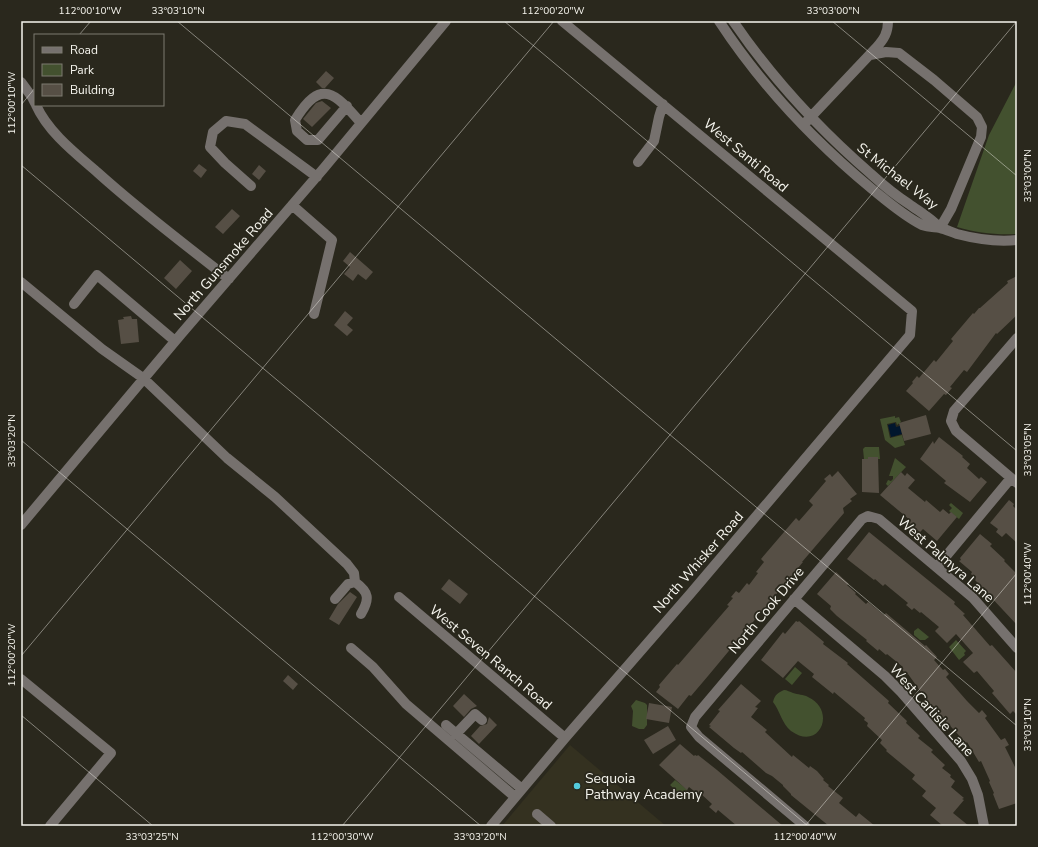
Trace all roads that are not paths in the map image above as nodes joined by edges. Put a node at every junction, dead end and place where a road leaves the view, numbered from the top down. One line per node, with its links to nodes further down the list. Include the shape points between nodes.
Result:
1 (446, 21): 14 (street, North Gunsmoke Road)
2 (562, 21): 10 (street, West Santi Road)
3 (720, 21): 6 (street, St Michael Way)
4 (888, 21): 7 (street, via 884,40)
5 (736, 25): 6 (street); 13 (street, St Michael Way, via 780,83)
6 (730, 36): 15 (street, St Michael Way, via 767,85)
7 (870, 55): 13 (street); 20 (street, via 899,53 977,117 982,127 981,137 951,209)
8 (21, 82): 9 (street)
9 (34, 100)
10 (663, 104): 16 (street, via 654,141); 25 (street, West Santi Road)
11 (37, 106): 22 (street, via 49,127 78,155 161,227)
12 (347, 106): 12 (street, via 332,95 323,93 314,96 295,120 297,131 307,140 318,140); 14 (street)
13 (811, 117): 15 (street); 20 (street, St Michael Way, via 889,190)
14 (361, 123): 17 (street, North Gunsmoke Road)
15 (803, 125): 20 (street, St Michael Way, via 840,161 893,205 922,225)
16 (638, 162)
17 (317, 177): 18 (street, via 245,124 226,121 213,132 210,147); 19 (street, North Gunsmoke Road)
18 (251, 186)
19 (292, 205): 22 (street, North Gunsmoke Road); 26 (street, via 332,240)
20 (940, 228): 21 (street, via 971,237)
21 (1017, 240)
22 (229, 279): 28 (street, North Gunsmoke Road)
23 (21, 282): 29 (street, via 102,349)
24 (74, 304): 28 (street, via 97,275)
25 (912, 311): 45 (street, North Whisker Road, via 910,335)
26 (314, 314)
27 (1017, 338): 30 (street, via 954,411 951,421 956,431)
28 (175, 341): 29 (street, North Gunsmoke Road)
29 (143, 378): 32 (street, North Gunsmoke Road); 34 (street, via 227,458 275,497 347,564 354,573)
30 (1014, 480): 33 (street)
31 (868, 516): 33 (street, West Palmyra Lane, via 879,519); 37 (street, North Cook Drive, via 858,523)
32 (21, 525)
33 (937, 567): 40 (street, West Palmyra Lane, via 973,598)
34 (354, 582): 36 (street, via 348,584); 38 (street, via 361,586 368,600)
35 (399, 597): 45 (street, West Seven Ranch Road)
36 (335, 599)
37 (794, 599): 51 (street, North Cook Drive, via 695,717 691,727 699,737); 52 (street, West Carlisle Lane, via 885,676 961,761 978,795)
38 (361, 614)
39 (351, 648): 46 (street, via 373,667 406,704)
40 (1017, 648)
41 (21, 679): 48 (street, via 112,753)
42 (482, 720): 44 (street, via 476,714)
43 (446, 725): 44 (street)
44 (456, 734): 46 (street)
45 (565, 738): 46 (street, North Whisker Road)
46 (519, 793): 49 (street, North Whisker Road)
47 (537, 814): 50 (street)
48 (50, 826)
49 (491, 826)
50 (551, 826)
51 (805, 826)
52 (984, 826)

